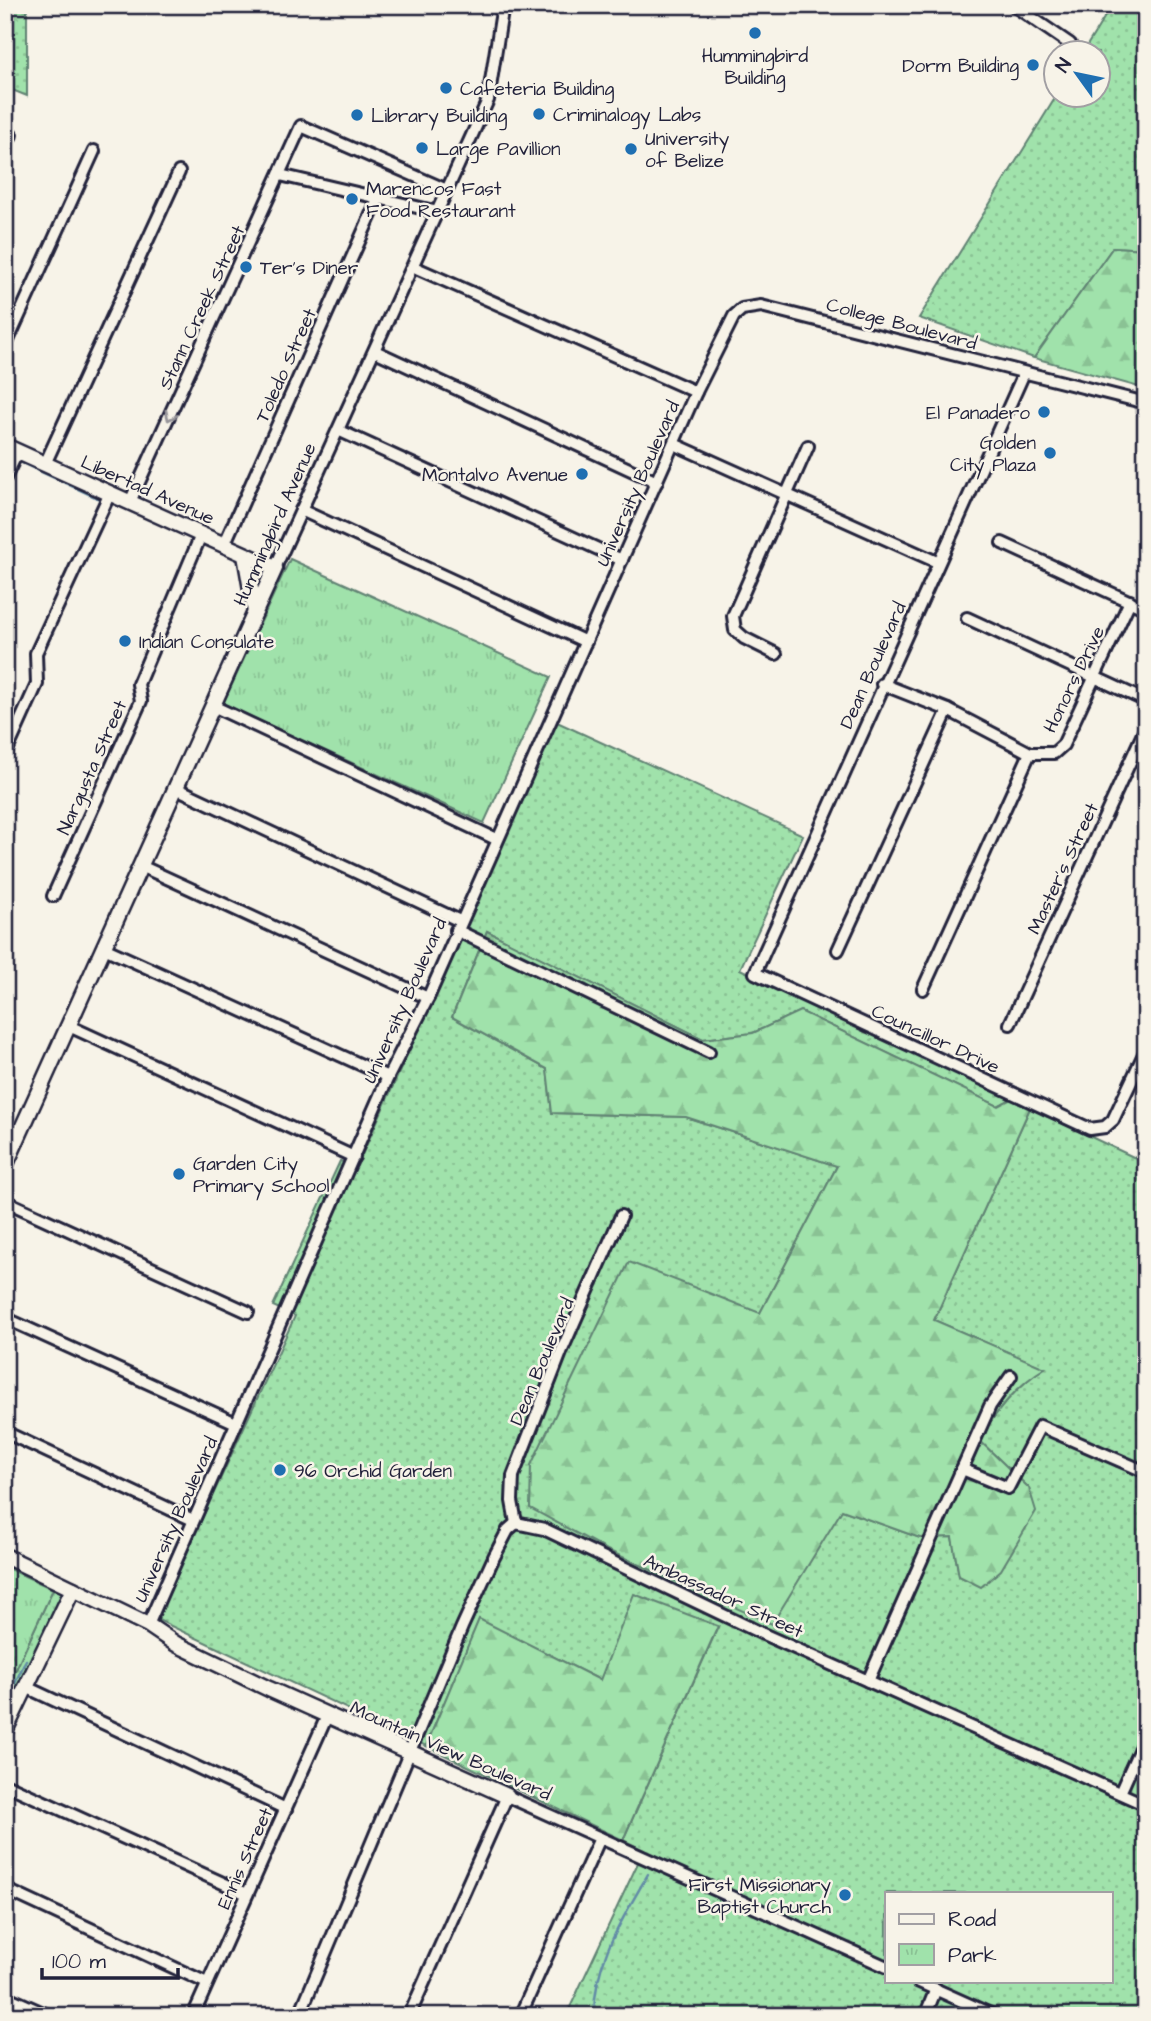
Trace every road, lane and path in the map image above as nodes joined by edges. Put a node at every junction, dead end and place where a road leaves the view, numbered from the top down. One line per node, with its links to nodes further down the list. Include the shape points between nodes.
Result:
1 (503, 5): 9 (street, Hummingbird Avenue, via 488,100)
2 (1013, 5): 3 (street)
3 (1061, 38)
4 (11, 135): 5 (street)
5 (5, 148)
6 (94, 151): 13 (street)
7 (178, 172): 22 (street)
8 (280, 176): 9 (street, Stann Creek Street, via 302,126); 10 (street); 27 (street, Stann Creek Street, one-way to 27)
9 (447, 190): 11 (street, Hummingbird Avenue)
10 (378, 199): 11 (street); 31 (street, Toledo Street)
11 (438, 212): 12 (street, Hummingbird Avenue)
12 (414, 267): 14 (street, Hummingbird Avenue); 16 (street)
13 (5, 347)
14 (375, 351): 18 (street, Hummingbird Avenue); 24 (street)
15 (1024, 373): 16 (street, College Boulevard, via 751,306 734,316); 17 (street, College Boulevard); 34 (street, Dean Boulevard)
16 (696, 392): 19 (street, University Boulevard)
17 (1146, 403)
18 (338, 430): 28 (street, Hummingbird Avenue); 33 (street)
19 (674, 444): 24 (street, University Boulevard); 26 (street)
20 (808, 446): 26 (street)
21 (11, 449): 22 (street, Libertad Avenue); 23 (street)
22 (45, 464): 25 (street, Libertad Avenue)
23 (5, 478)
24 (657, 482): 33 (street, University Boulevard)
25 (110, 493): 27 (street, Libertad Avenue); 49 (street, via 36,653 37,684)
26 (788, 494): 34 (street); 41 (street, via 733,616 735,630 744,638)
27 (130, 502): 29 (street, Libertad Avenue)
28 (301, 510): 35 (street, Hummingbird Avenue); 40 (street)
29 (201, 535): 31 (street, Libertad Avenue); 53 (street, Nargusta Street, via 138,684 141,701)
30 (1002, 543): 36 (street)
31 (224, 545): 32 (street, Libertad Avenue)
32 (245, 555): 35 (street, Libertad Avenue); 38 (street)
33 (622, 561): 40 (street, University Boulevard)
34 (937, 562): 43 (street, Dean Boulevard)
35 (275, 568): 38 (street, Hummingbird Avenue)
36 (1130, 601): 37 (street); 42 (street, Honors Drive)
37 (1146, 608)
38 (255, 613): 45 (street, Hummingbird Avenue)
39 (967, 618): 42 (street)
40 (586, 642): 51 (street, University Boulevard)
41 (776, 654)
42 (1094, 679): 44 (street); 48 (street, Honors Drive, via 1063,745 1054,753)
43 (883, 684): 46 (street, Honors Drive); 57 (street, Dean Boulevard)
44 (1146, 701)
45 (213, 706): 50 (street, Hummingbird Avenue); 51 (street)
46 (948, 710): 48 (street, Honors Drive); 56 (street)
47 (1146, 727): 60 (street, Master's Street)
48 (1030, 753): 58 (street)
49 (5, 755)
50 (176, 788): 52 (street, Hummingbird Avenue); 54 (street)
51 (496, 838): 54 (street, University Boulevard)
52 (141, 866): 55 (street, Hummingbird Avenue); 59 (street)
53 (53, 896)
54 (458, 925): 59 (street, University Boulevard); 63 (street)
55 (104, 948): 61 (street, Hummingbird Avenue); 64 (street)
56 (838, 950)
57 (755, 973): 62 (street, Councillor Drive, via 1090,1129 1105,1127 1119,1110)
58 (923, 989)
59 (428, 998): 64 (street, University Boulevard)
60 (1010, 1024)
61 (69, 1026): 65 (street); 66 (street, Hummingbird Avenue)
62 (1146, 1050)
63 (709, 1052)
64 (388, 1077): 65 (street, University Boulevard)
65 (354, 1157): 72 (street, University Boulevard)
66 (5, 1167)
67 (5, 1201): 69 (street)
68 (621, 1216): 77 (street, Dean Boulevard, via 513,1476)
69 (248, 1311)
70 (5, 1318): 72 (street)
71 (1012, 1376): 74 (street, via 990,1406)
72 (236, 1423): 76 (street, University Boulevard)
73 (5, 1432): 76 (street)
74 (962, 1469): 75 (street, via 1008,1488 1040,1426); 81 (street)
75 (1146, 1472)
76 (191, 1519): 80 (street, University Boulevard)
77 (516, 1523): 81 (street, Ambassador Street, via 544,1529); 86 (street, via 508,1530 478,1592)
78 (5, 1556): 79 (street, Mountain View Boulevard)
79 (74, 1589): 80 (street, Mountain View Boulevard); 82 (street)
80 (148, 1625): 83 (street, Mountain View Boulevard)
81 (868, 1681): 88 (street, Ambassador Street)
82 (26, 1687): 84 (street); 91 (street)
83 (327, 1716): 86 (street, Mountain View Boulevard); 91 (street, Ennis Street)
84 (5, 1731)
85 (1146, 1735): 88 (street)
86 (412, 1752): 89 (street, Mountain View Boulevard); 102 (street)
87 (5, 1784): 94 (street)
88 (1119, 1793): 90 (street, Ambassador Street)
89 (507, 1796): 92 (street, Mountain View Boulevard); 103 (street)
90 (1146, 1805)
91 (286, 1809): 94 (street, Ennis Street)
92 (600, 1838): 95 (street, Mountain View Boulevard); 104 (street)
93 (5, 1889): 97 (street)
94 (247, 1894): 97 (street, Ennis Street)
95 (885, 1966)
96 (919, 1982): 98 (street)
97 (206, 1983): 101 (street, Ennis Street)
98 (936, 1989): 105 (street); 106 (street)
99 (5, 1996): 100 (street)
100 (50, 2016)
101 (193, 2016)
102 (299, 2016)
103 (409, 2016)
104 (520, 2016)
105 (925, 2016)
106 (995, 2016)

